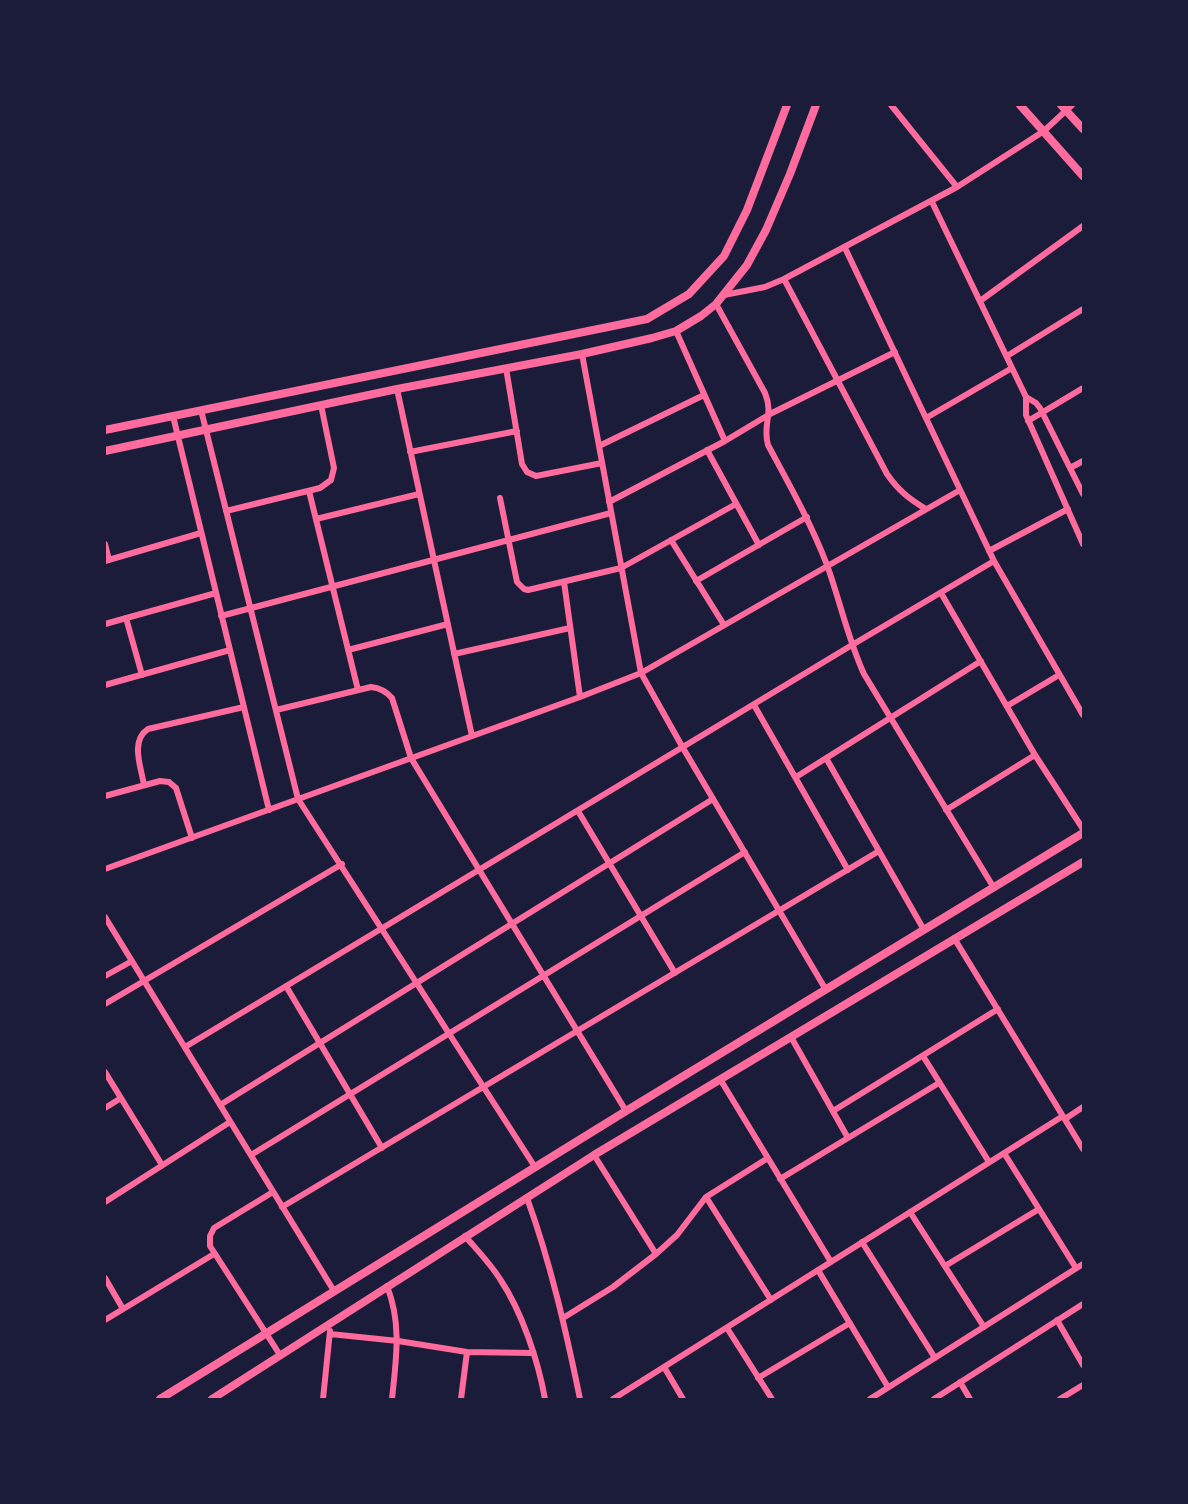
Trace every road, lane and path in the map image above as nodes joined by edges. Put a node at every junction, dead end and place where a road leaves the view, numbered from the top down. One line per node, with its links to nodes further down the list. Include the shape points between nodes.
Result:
1 (787, 105): 30 (street, via 747,210 724,256 689,294 647,319)
2 (816, 105): 14 (street, via 766,230 747,265)
3 (891, 105): 9 (street)
4 (1020, 105): 7 (street)
5 (1066, 107): 6 (street); 7 (street)
6 (1083, 129)
7 (1044, 131): 8 (street); 9 (street)
8 (1083, 176)
9 (957, 187): 10 (street)
10 (932, 202): 12 (street); 15 (street)
11 (1083, 226): 15 (street)
12 (845, 248): 13 (street); 19 (street)
13 (784, 279): 14 (street); 24 (street)
14 (724, 295): 16 (street)
15 (980, 301): 21 (street)
16 (716, 304): 18 (street); 31 (street, via 765,393)
17 (1083, 309): 21 (street)
18 (676, 331): 20 (street); 27 (street)
19 (895, 352): 24 (street); 34 (street)
20 (582, 354): 22 (street); 41 (street)
21 (1006, 356): 23 (street)
22 (506, 368): 26 (street); 38 (street)
23 (1012, 368): 28 (street); 34 (street)
24 (838, 382): 31 (street); 55 (street, via 887,474 910,500)
25 (1083, 388): 32 (street)
26 (397, 389): 29 (street); 44 (street)
27 (705, 395): 40 (street); 41 (street)
28 (1026, 397): 32 (street); 35 (street)
29 (321, 405): 37 (street); 49 (street, via 334,468 326,485)
30 (201, 410): 33 (street); 37 (street)
31 (770, 414): 40 (street); 59 (street, via 765,435 768,445)
32 (1043, 414): 35 (street); 47 (street)
33 (173, 416): 36 (street); 39 (street)
34 (926, 417): 48 (street)
35 (1028, 421): 56 (street)
36 (105, 430)
37 (206, 430): 39 (street); 57 (street)
38 (517, 431): 44 (street); 46 (street, via 522,464 531,475)
39 (177, 436): 43 (street); 61 (street)
40 (725, 441): 42 (street)
41 (599, 446): 46 (street)
42 (707, 450): 53 (street); 54 (street)
43 (105, 451)
44 (410, 452): 50 (street)
45 (1083, 461): 47 (street)
46 (602, 464): 53 (street)
47 (1070, 468): 51 (street)
48 (960, 490): 55 (street); 67 (street)
49 (309, 491): 57 (street); 60 (street)
50 (419, 494): 60 (street); 69 (street)
51 (1083, 494)
52 (500, 498): 62 (street)
53 (609, 502): 58 (street)
54 (736, 504): 63 (street); 66 (street)
55 (926, 509): 71 (street)
56 (1068, 509): 65 (street); 67 (street)
57 (226, 511): 78 (street)
58 (611, 513): 62 (street); 72 (street)
59 (807, 517): 66 (street); 71 (street)
60 (316, 519): 75 (street)
61 (201, 533): 68 (street); 77 (street)
62 (509, 540): 69 (street); 74 (street, via 520,586 533,591)
63 (671, 540): 72 (street); 73 (street)
64 (105, 544): 68 (street)
65 (1083, 544)
66 (759, 545): 73 (street)
67 (989, 551): 70 (street)
68 (107, 560)
69 (434, 560): 75 (street); 82 (street)
70 (994, 561): 76 (street); 92 (street)
71 (827, 564): 83 (street); 85 (street)
72 (621, 568): 74 (street); 90 (street)
73 (696, 581): 83 (street)
74 (564, 582): 84 (street)
75 (332, 586): 78 (street); 87 (street)
76 (941, 592): 85 (street); 89 (street)
77 (216, 594): 79 (street); 80 (street)
78 (250, 608): 79 (street); 99 (street)
79 (221, 616): 86 (street)
80 (126, 618): 81 (street); 91 (street)
81 (105, 624)
82 (448, 624): 87 (street); 88 (street)
83 (724, 625): 90 (street)
84 (570, 628): 88 (street); 95 (street)
85 (852, 645): 96 (street); 101 (street)
86 (230, 650): 91 (street); 98 (street)
87 (348, 650): 94 (street)
88 (454, 654): 102 (street)
89 (981, 661): 97 (street); 101 (street)
90 (641, 673): 95 (street); 103 (street)
91 (142, 675): 93 (street)
92 (1059, 675): 97 (street); 100 (street)
93 (105, 686)
94 (358, 690): 99 (street); 105 (street, via 371,687 392,698)
95 (580, 698): 102 (street)
96 (754, 705): 103 (street); 107 (street)
97 (1007, 706): 104 (street)
98 (244, 707): 108 (street, via 144,732 138,746); 112 (street)
99 (276, 710): 110 (street)
100 (1083, 714)
101 (889, 718): 106 (street); 113 (street)
102 (472, 736): 105 (street)
103 (683, 748): 111 (street); 114 (street)
104 (1035, 755): 113 (street); 115 (street)
105 (411, 758): 110 (street); 123 (street)
106 (826, 758): 107 (street); 117 (street)
107 (796, 777): 124 (street)
108 (144, 785): 109 (street); 116 (street, via 165,781 173,784)
109 (105, 796)
110 (298, 799): 112 (street); 120 (street)
111 (714, 799): 118 (street); 121 (street)
112 (269, 810): 116 (street)
113 (946, 810): 125 (street)
114 (578, 811): 121 (street); 123 (street)
115 (1083, 831): 125 (street)
116 (192, 838): 122 (street)
117 (879, 851): 124 (street); 131 (street)
118 (745, 852): 126 (street); 127 (street)
119 (1083, 862): 132 (street)
120 (342, 864): 130 (street); 137 (street)
121 (610, 864): 127 (street); 129 (street)
122 (105, 869)
123 (479, 870): 129 (street); 130 (street)
124 (849, 870): 126 (street)
125 (994, 888): 131 (street)
126 (780, 911): 134 (street); 140 (street)
127 (640, 916): 134 (street); 135 (street)
128 (105, 917): 133 (street)
129 (512, 924): 135 (street); 138 (street)
130 (383, 928): 138 (street); 139 (street)
131 (924, 930): 140 (street)
132 (954, 938): 142 (street); 145 (street)
133 (132, 961): 136 (street); 137 (street)
134 (675, 974): 143 (street)
135 (543, 975): 143 (street); 144 (street)
136 (105, 976)
137 (144, 981): 141 (street); 147 (street)
138 (417, 982): 144 (street); 146 (street)
139 (286, 986): 146 (street); 147 (street)
140 (826, 990): 158 (street)
141 (105, 1004)
142 (998, 1009): 148 (street); 160 (street)
143 (578, 1031): 152 (street); 158 (street)
144 (450, 1033): 152 (street); 153 (street)
145 (790, 1037): 150 (street); 159 (street)
146 (320, 1043): 153 (street); 155 (street)
147 (185, 1047): 155 (street)
148 (923, 1056): 151 (street); 159 (street)
149 (105, 1072): 154 (street)
150 (720, 1079): 167 (street); 168 (street)
151 (939, 1083): 162 (street); 169 (street)
152 (484, 1087): 163 (street); 171 (street)
153 (350, 1094): 163 (street); 166 (street)
154 (121, 1098): 157 (street); 170 (street)
155 (220, 1105): 161 (street)
156 (1083, 1107): 160 (street)
157 (105, 1108)
158 (626, 1111): 171 (street)
159 (833, 1111): 162 (street)
160 (1064, 1117): 164 (street); 165 (street)
161 (230, 1122): 166 (street); 170 (street)
162 (848, 1138): 172 (street)
163 (382, 1148): 177 (street)
164 (1083, 1149)
165 (1004, 1153): 169 (street); 178 (street)
166 (251, 1155): 173 (street)
167 (594, 1155): 175 (street); 183 (street)
168 (768, 1158): 172 (street); 174 (street)
169 (989, 1162): 179 (street)
170 (162, 1165): 176 (street)
171 (535, 1167): 191 (street)
172 (780, 1179): 184 (street)
173 (273, 1192): 177 (street); 182 (street, via 214,1228 210,1236)
174 (706, 1197): 183 (street, via 677,1235); 192 (street)
175 (526, 1198): 180 (street); 195 (street)
176 (105, 1202)
177 (282, 1208): 191 (street)
178 (1039, 1209): 186 (street); 187 (street)
179 (910, 1212): 181 (street); 186 (street)
180 (465, 1236): 190 (street); 206 (street, via 500,1279 523,1323)
181 (862, 1242): 184 (street); 208 (street)
182 (214, 1254): 194 (street); 202 (street)
183 (656, 1254): 195 (street)
184 (831, 1262): 188 (street)
185 (1083, 1264): 187 (street)
186 (945, 1266): 200 (street)
187 (1076, 1268): 200 (street)
188 (818, 1270): 192 (street); 199 (street)
189 (105, 1278): 194 (street)
190 (387, 1286): 198 (street); 204 (street, via 396,1312)
191 (334, 1291): 202 (street)
192 (771, 1300): 201 (street)
193 (1083, 1304): 197 (street)
194 (123, 1309): 196 (street)
195 (563, 1318): 221 (street)
196 (105, 1320)
197 (1057, 1320): 209 (street); 212 (street)
198 (331, 1322): 203 (street); 207 (street)
199 (850, 1323): 211 (street); 214 (street)
200 (984, 1327): 208 (street)
201 (727, 1328): 210 (street); 211 (street)
202 (266, 1333): 207 (street); 215 (street)
203 (330, 1334): 204 (street); 217 (street)
204 (398, 1341): 205 (street); 218 (street)
205 (467, 1352): 206 (street); 219 (street)
206 (532, 1353): 220 (street)
207 (280, 1355): 216 (street)
208 (935, 1358): 214 (street)
209 (1083, 1365)
210 (664, 1367): 222 (street); 223 (street)
211 (758, 1378): 224 (street)
212 (960, 1382): 226 (street); 227 (street)
213 (1083, 1385): 228 (street)
214 (888, 1387): 225 (street)
215 (160, 1399)
216 (212, 1399)
217 (323, 1399)
218 (392, 1399)
219 (461, 1399)
220 (545, 1399)
221 (580, 1399)
222 (613, 1399)
223 (683, 1399)
224 (771, 1399)
225 (870, 1399)
226 (934, 1399)
227 (970, 1399)
228 (1060, 1399)

